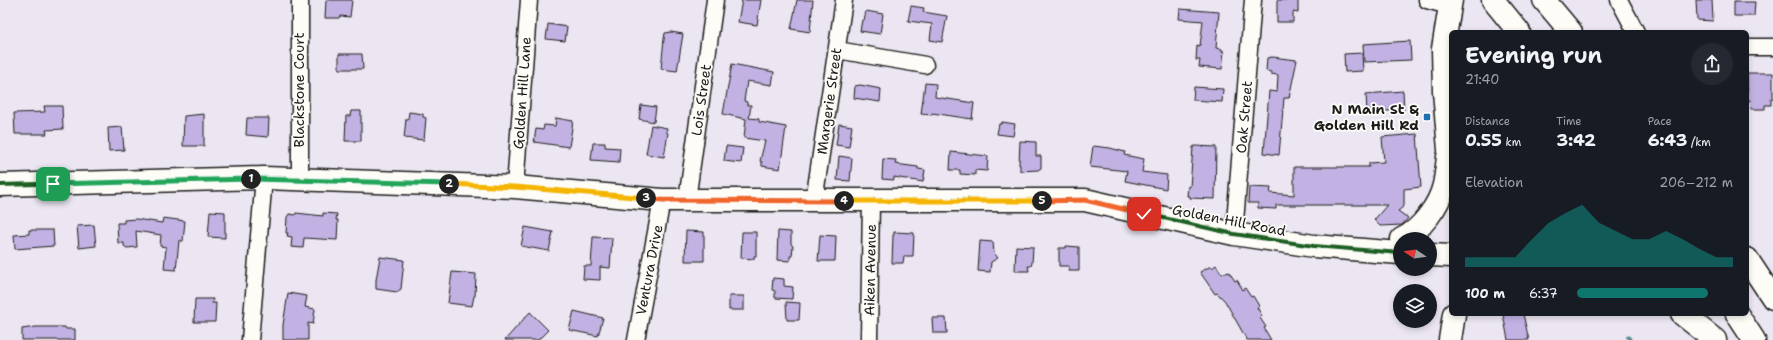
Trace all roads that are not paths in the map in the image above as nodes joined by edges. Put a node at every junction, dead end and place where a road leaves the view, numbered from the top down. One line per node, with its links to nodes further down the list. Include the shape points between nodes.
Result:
1 (300, 0): 22 (street, Blackstone Court)
2 (529, 0): 24 (street, Golden Hill Lane)
3 (715, 0): 26 (street, Lois Street)
4 (844, 0): 17 (street, Margerie Street)
5 (1253, 0): 30 (street, Oak Street)
6 (1427, 0): 10 (street)
7 (1493, 0): 11 (main road); 12 (main road)
8 (1544, 0): 13 (main road)
9 (1619, 0): 14 (street)
10 (1450, 3): 19 (main road, via 1444,55)
11 (1509, 30)
12 (1517, 30)
13 (1569, 30)
14 (1635, 30)
15 (1749, 47): 16 (street)
16 (1773, 47)
17 (837, 50): 18 (street); 28 (street, Margerie Street)
18 (925, 65)
19 (1449, 150)
20 (1449, 166): 29 (main road, via 1434,209)
21 (264, 178): 22 (main road, Golden Hill Road); 23 (main road, Golden Hill Road); 41 (street)
22 (300, 180): 24 (main road, Golden Hill Road)
23 (0, 185)
24 (515, 187): 25 (main road, Golden Hill Road)
25 (662, 200): 26 (main road, Golden Hill Road); 42 (street, Ventura Drive)
26 (687, 200): 28 (main road, Golden Hill Road)
27 (871, 200): 28 (main road, Golden Hill Road); 30 (main road, Golden Hill Road, via 1085,200); 43 (street, Aiken Avenue)
28 (814, 201)
29 (1411, 232)
30 (1234, 234): 32 (main road, Golden Hill Road)
31 (1393, 242): 32 (main road)
32 (1366, 251): 33 (main road, Golden Hill Road)
33 (1393, 253)
34 (1437, 255): 35 (main road)
35 (1449, 256)
36 (1749, 262): 37 (main road)
37 (1773, 298)
38 (1454, 316): 44 (main road)
39 (1685, 316): 45 (main road)
40 (1738, 316): 46 (main road)
41 (250, 340)
42 (636, 340)
43 (869, 340)
44 (1450, 340)
45 (1715, 340)
46 (1754, 340)

